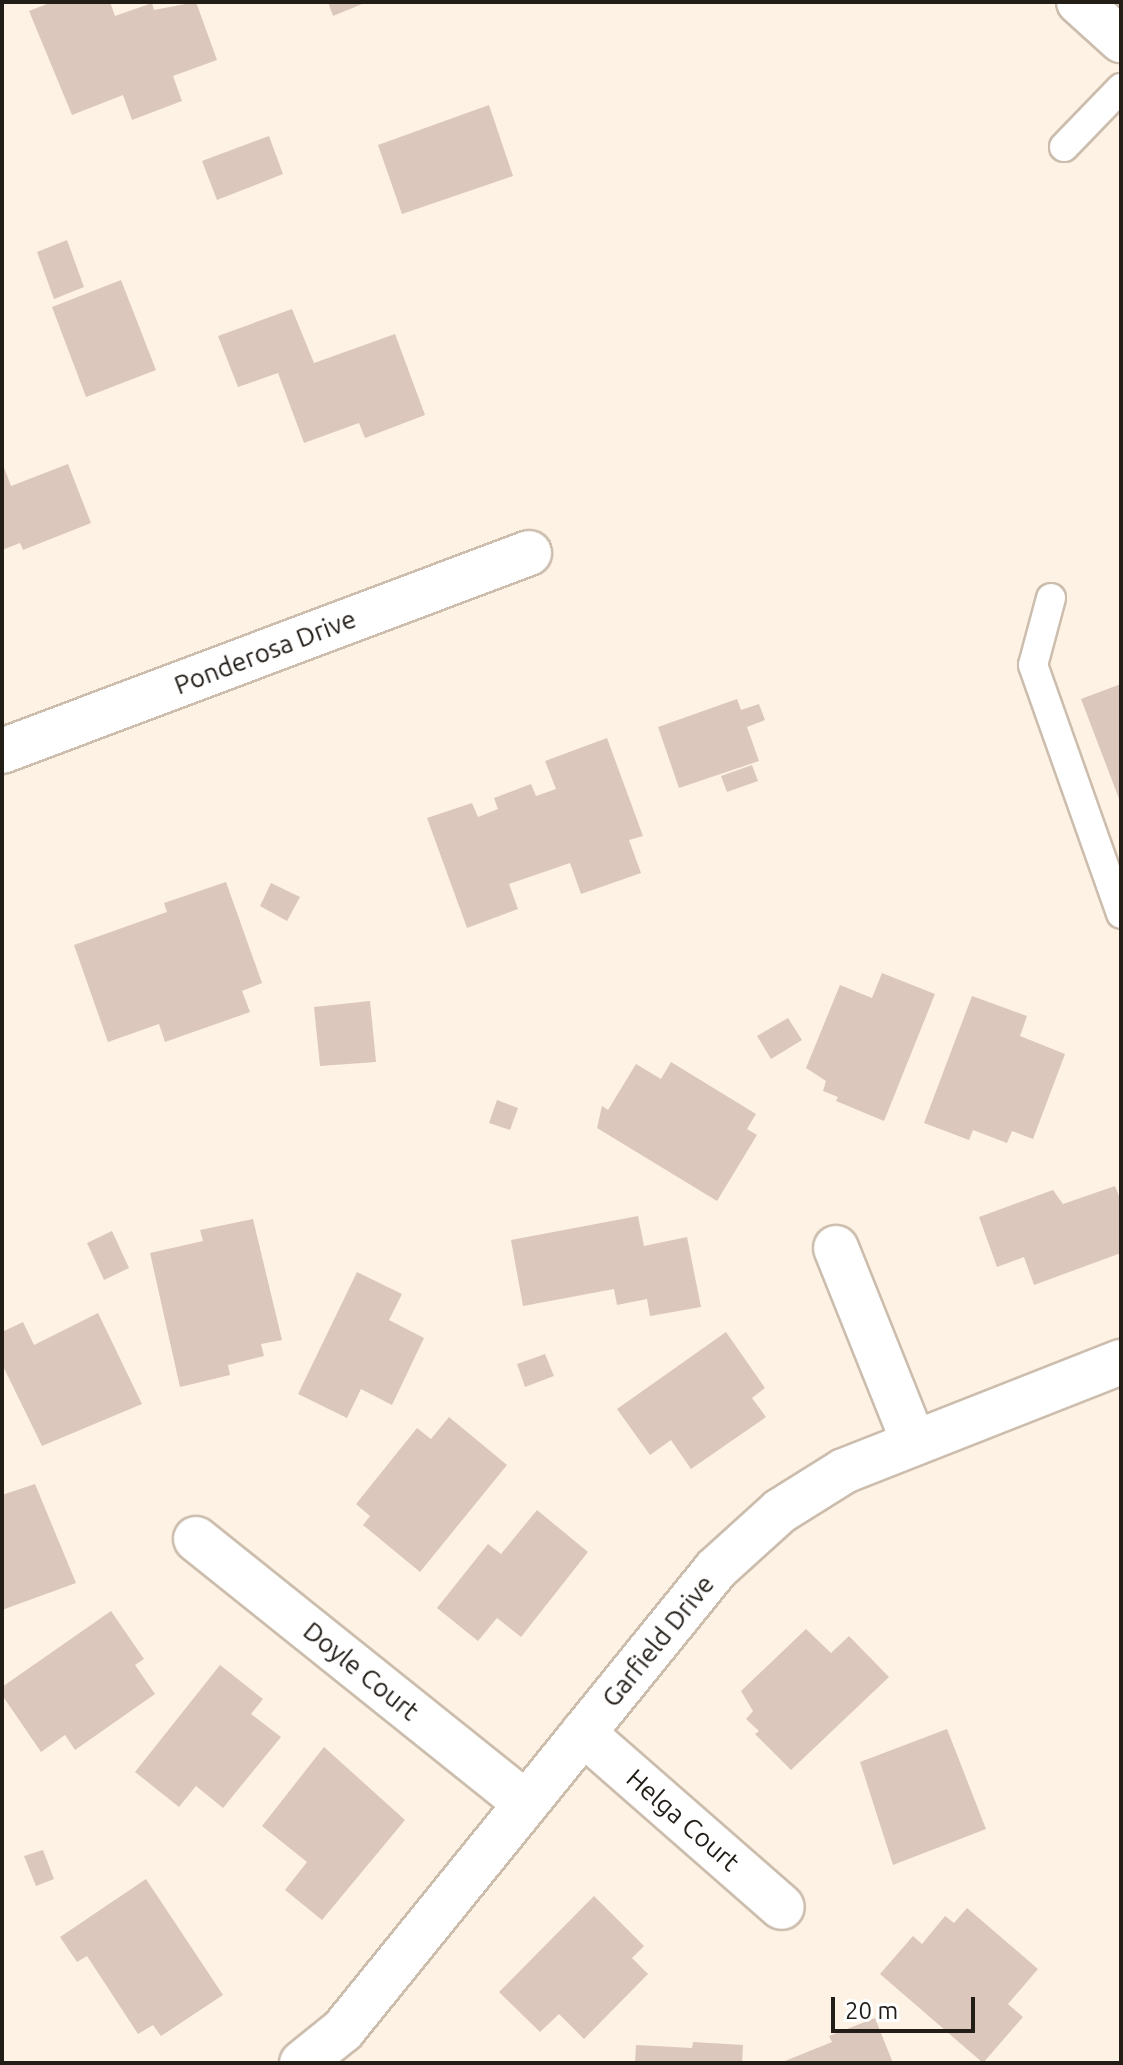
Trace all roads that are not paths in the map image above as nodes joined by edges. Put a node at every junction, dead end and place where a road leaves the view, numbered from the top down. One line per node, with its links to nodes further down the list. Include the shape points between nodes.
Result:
1 (1079, 2): 2 (street)
2 (1121, 40)
3 (1121, 88): 4 (lane)
4 (1064, 147)
5 (529, 553): 7 (street, Ponderosa Drive)
6 (1051, 598): 8 (lane, via 1033,665)
7 (2, 751)
8 (1121, 914)
9 (836, 1248): 11 (street)
10 (1121, 1362): 11 (street, Garfield Drive)
11 (914, 1443): 13 (street, Garfield Drive, via 844,1471 780,1511 716,1569)
12 (196, 1539): 14 (street, Doyle Court)
13 (583, 1733): 14 (street, Garfield Drive); 15 (street, Helga Court)
14 (526, 1803): 16 (street, Garfield Drive, via 343,2030)
15 (782, 1907)
16 (302, 2063)

